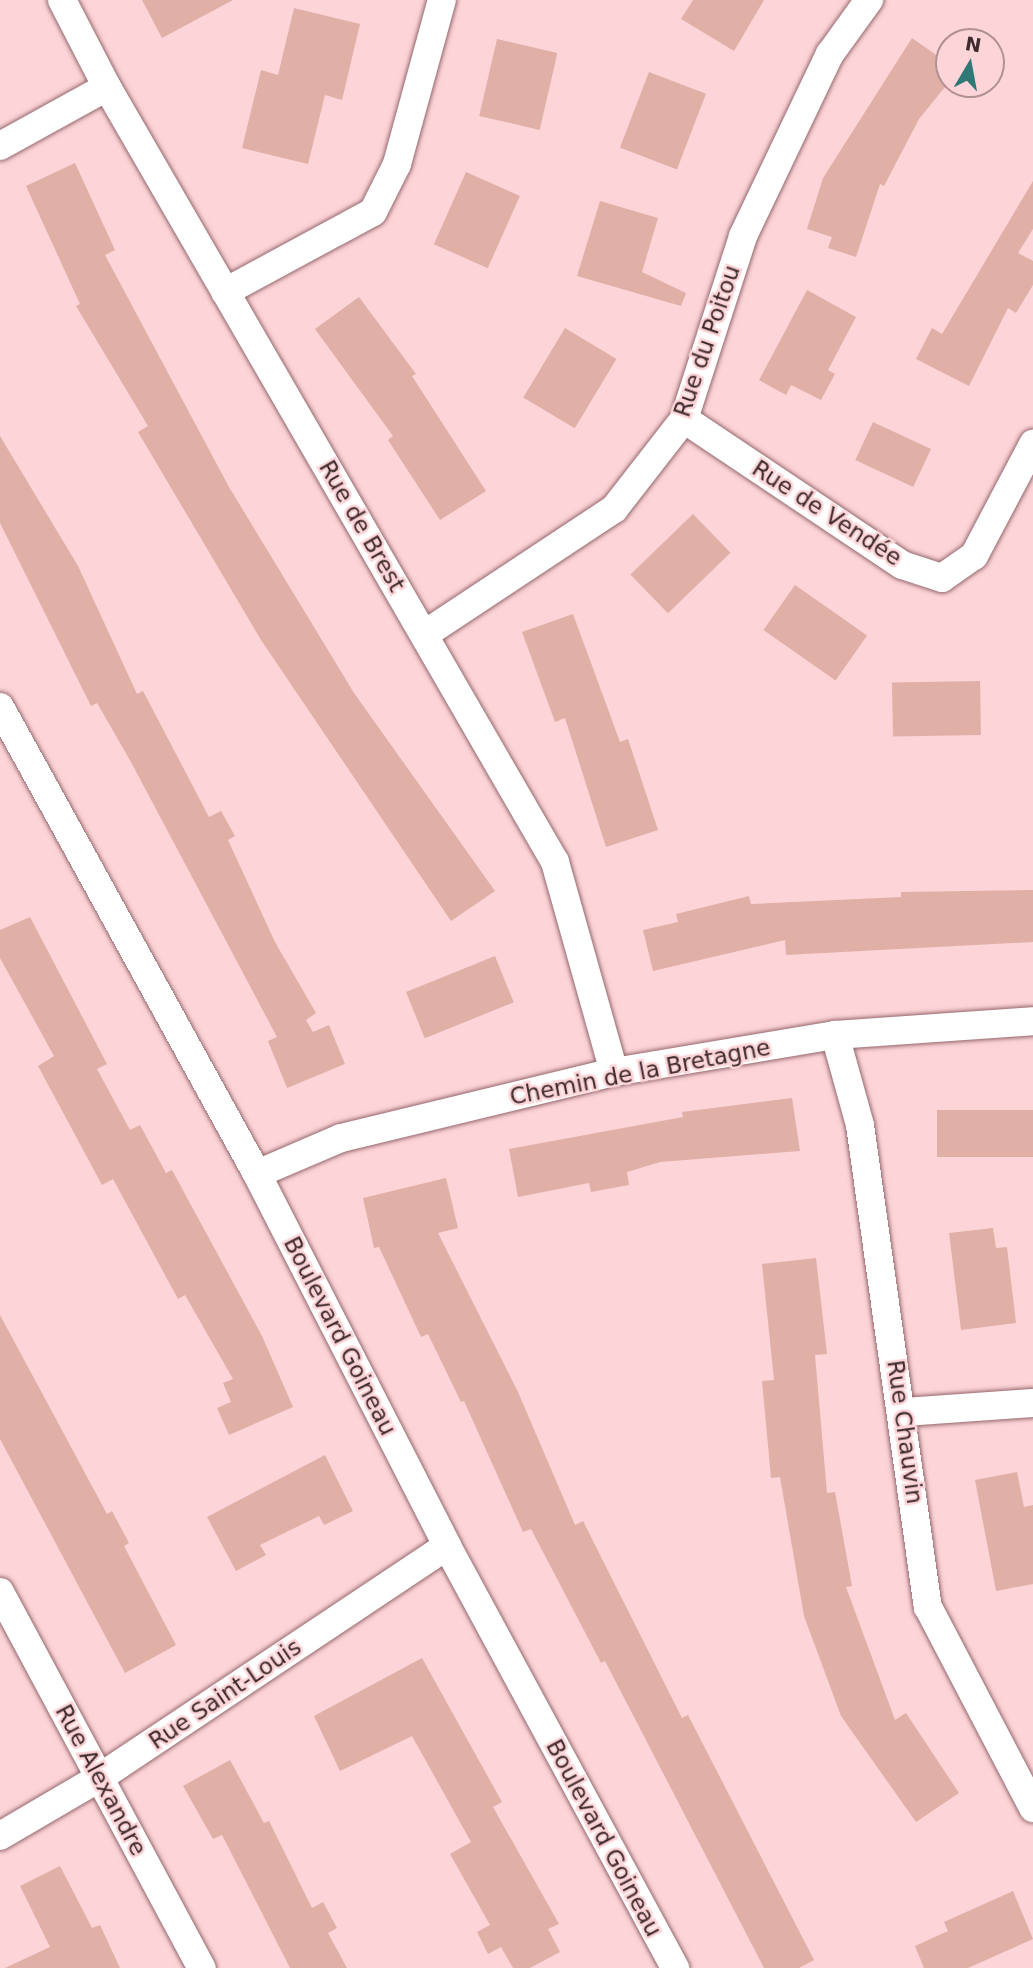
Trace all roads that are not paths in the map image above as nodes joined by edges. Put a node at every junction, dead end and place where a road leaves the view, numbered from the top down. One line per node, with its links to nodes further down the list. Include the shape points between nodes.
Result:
1 (62, 0): 4 (street, Rue de Brest)
2 (442, 0): 6 (street, via 397,164 373,212)
3 (869, 0): 7 (street, Rue du Poitou, via 830,54 743,236)
4 (107, 88): 5 (street); 6 (street, Rue de Brest)
5 (0, 146)
6 (225, 292): 9 (street, Rue de Brest)
7 (684, 419): 8 (street, Rue de Vendée, via 902,565 942,578 974,555); 9 (street, Rue du Poitou, via 614,509)
8 (1033, 444)
9 (425, 634): 13 (street, Rue de Brest, via 555,862)
10 (0, 707): 14 (street, Boulevard Goineau)
11 (1033, 1021): 12 (street, Chemin de la Bretagne)
12 (835, 1035): 13 (street, Chemin de la Bretagne); 16 (street, Rue Chauvin, via 860,1125)
13 (614, 1072): 14 (street, Chemin de la Bretagne, via 341,1138)
14 (257, 1174): 17 (street, Boulevard Goineau)
15 (1033, 1404): 16 (street)
16 (904, 1412): 20 (street, Rue Chauvin, via 928,1606)
17 (447, 1546): 19 (street, Rue Saint-Louis); 23 (street, Boulevard Goineau)
18 (0, 1592): 19 (street, Rue Alexandre)
19 (99, 1778): 21 (street, Rue Saint-Louis); 22 (street, Rue Alexandre)
20 (1033, 1808)
21 (0, 1836)
22 (202, 1968)
23 (675, 1968)

